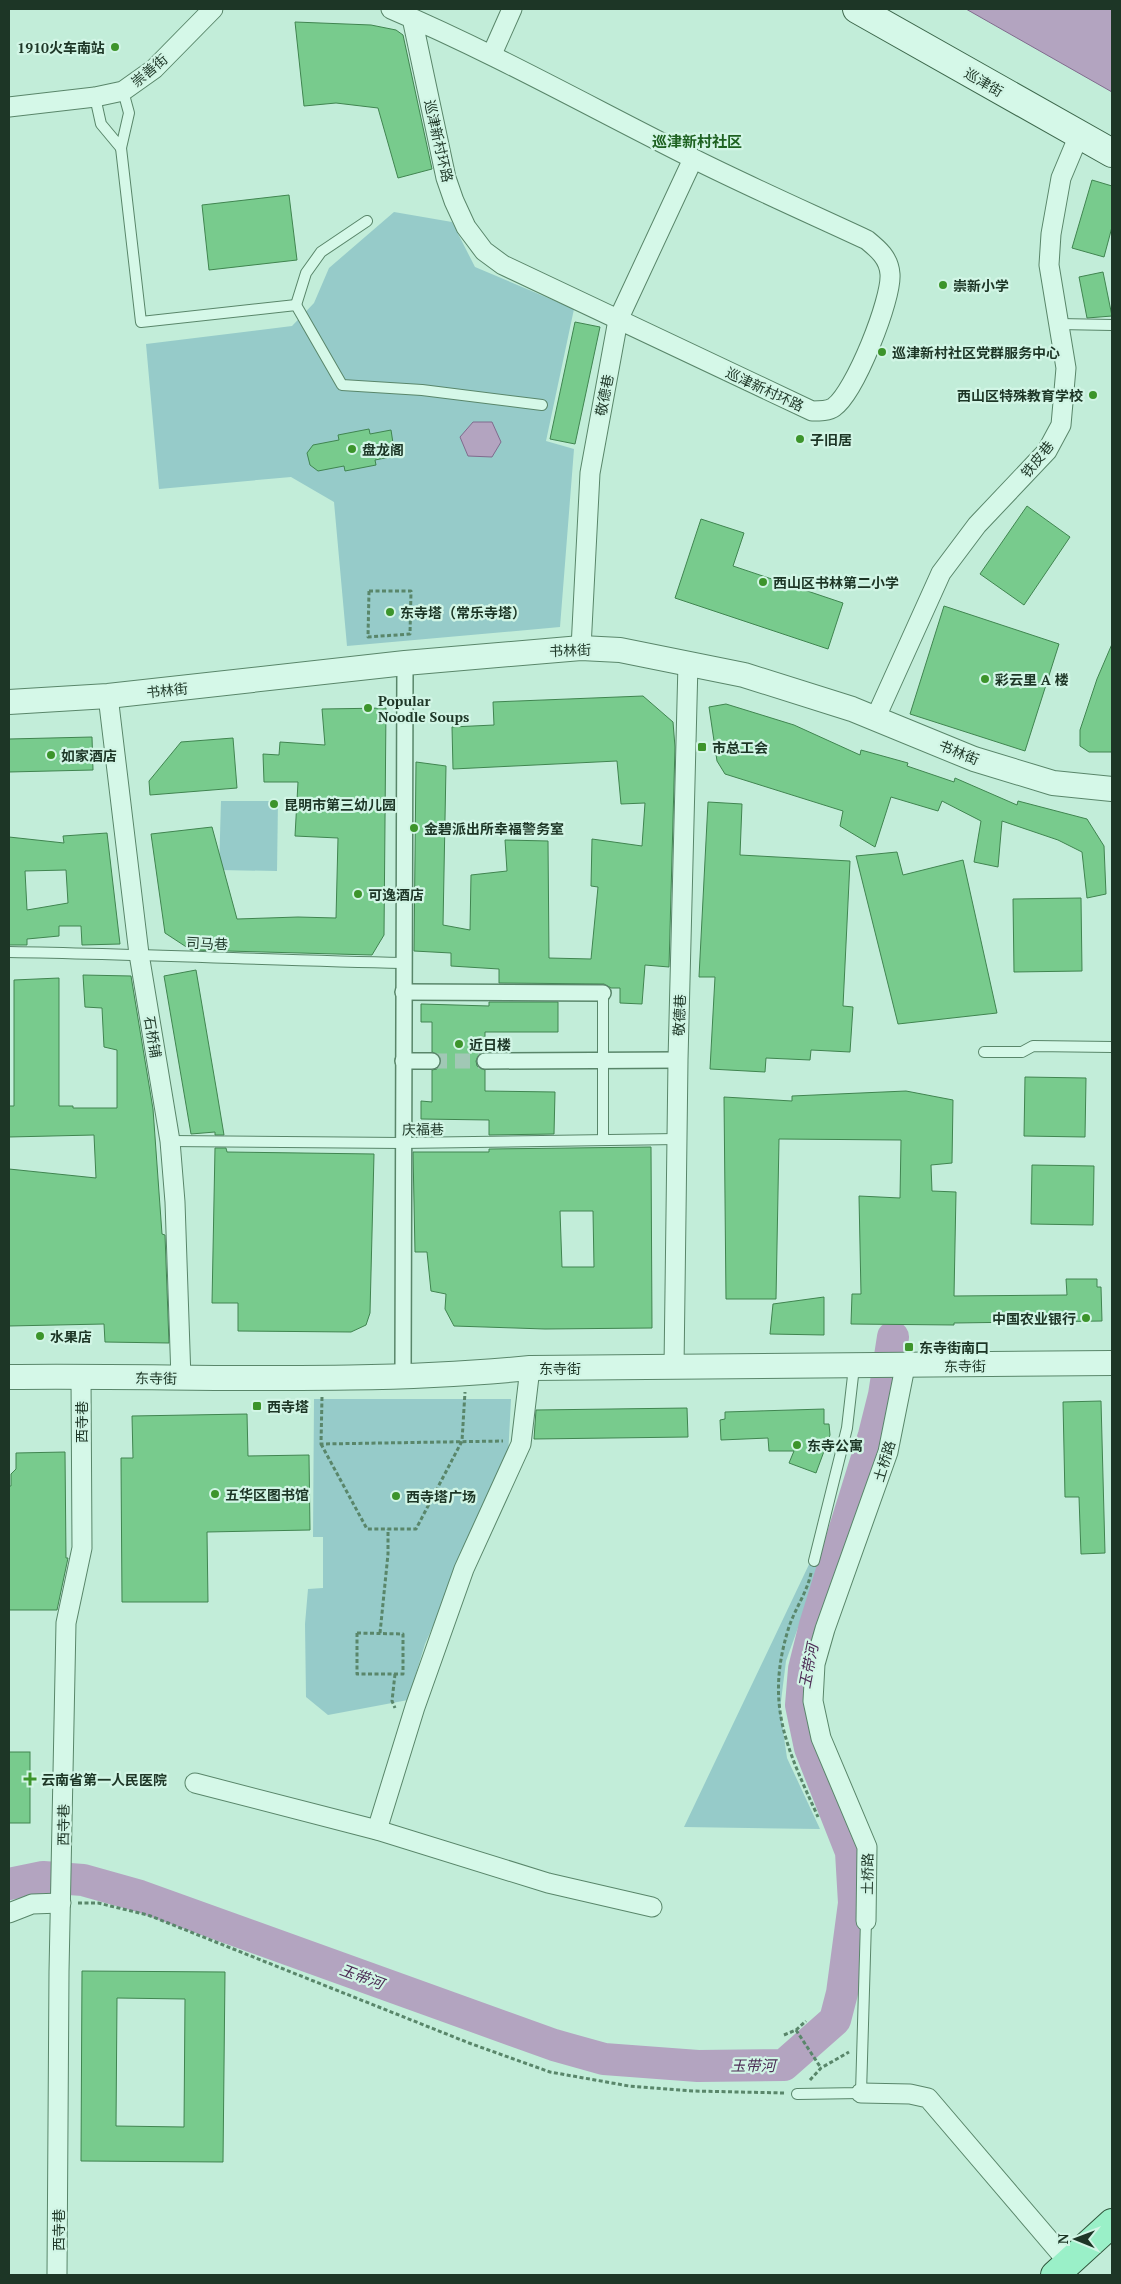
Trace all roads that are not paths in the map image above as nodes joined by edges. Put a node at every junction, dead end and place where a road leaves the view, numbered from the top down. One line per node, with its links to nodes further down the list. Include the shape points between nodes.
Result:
1 (213, 9): 8 (street, 崇善街, via 154,69)
2 (391, 9): 6 (street)
3 (512, 9): 7 (street)
4 (857, 9): 12 (main road, 巡津街)
5 (892, 9): 11 (main road, 巡津街)
6 (412, 18): 7 (street, 巡津新村环路); 18 (street, 巡津新村环路, via 446,178 466,227 484,251 503,265)
7 (492, 54): 15 (street, 巡津新村环路)
8 (123, 91): 9 (street, 崇善街); 13 (lane, via 129,113)
9 (95, 97): 10 (street, 崇善街); 13 (lane, via 101,124)
10 (9, 107)
11 (1112, 132)
12 (1079, 136): 14 (main road, 巡津街); 19 (street, 铁皮巷, via 1061,178 1051,234 1049,265)
13 (121, 148): 17 (lane, via 141,322)
14 (1112, 153)
15 (693, 159): 18 (street, 敬德巷); 18 (street, 巡津新村环路, via 867,240 884,254 890,274 868,352 845,398 832,409 812,411)
16 (367, 220): 17 (lane, via 321,252 306,274)
17 (296, 305): 21 (lane, via 342,384)
18 (618, 320): 22 (street, 敬德巷, via 590,473)
19 (1059, 324): 20 (lane); 27 (street, 铁皮巷, via 1066,368 1062,425 1047,451 977,525 941,573)
20 (1112, 325)
21 (542, 405)
22 (581, 648): 23 (street, 书林街); 24 (street, 书林街, via 620,650)
23 (405, 663): 25 (street, 书林街); 31 (street)
24 (688, 663): 27 (street, 书林街, via 744,675); 37 (street, 敬德巷)
25 (108, 696): 26 (street, 书林街); 30 (street, 石桥铺)
26 (9, 702)
27 (876, 717): 28 (street, 书林街, via 982,762 1053,783)
28 (1112, 789)
29 (9, 952): 30 (lane, 司马巷)
30 (139, 954): 31 (lane, 司马巷); 43 (street, 石桥铺)
31 (403, 963): 32 (street)
32 (403, 992): 33 (street); 38 (street)
33 (603, 993): 36 (lane)
34 (1112, 1047): 35 (lane, via 1033,1046 1022,1052)
35 (984, 1052)
36 (603, 1060): 37 (street); 40 (street); 42 (lane)
37 (678, 1060): 41 (street, 敬德巷)
38 (403, 1061): 39 (street); 44 (street)
39 (432, 1061)
40 (485, 1061)
41 (677, 1139): 42 (lane, 庆福巷); 49 (street, 敬德巷)
42 (603, 1140): 44 (lane, 庆福巷)
43 (170, 1141): 44 (lane, 庆福巷); 53 (street, 石桥铺)
44 (402, 1143): 50 (street)
45 (1112, 1363): 47 (street, 东寺街)
46 (857, 1367): 47 (street, 东寺街); 49 (street, 东寺街); 54 (lane, via 848,1428)
47 (902, 1367): 60 (street, 土桥路, via 888,1452 825,1628 816,1664 813,1701 821,1738 867,1847)
48 (530, 1368): 49 (street, 东寺街); 50 (street, 东寺街); 56 (street, via 521,1444 464,1569)
49 (674, 1368)
50 (403, 1375): 53 (street, 东寺街)
51 (81, 1376): 52 (street, 东寺街); 53 (street, 东寺街); 57 (street, 西寺巷, via 82,1548 66,1623)
52 (9, 1377)
53 (181, 1379)
54 (814, 1561)
55 (195, 1782): 56 (street)
56 (376, 1830): 58 (street, via 548,1883)
57 (61, 1903): 59 (street, via 32,1904); 65 (street, 西寺巷)
58 (652, 1907)
59 (9, 1912)
60 (866, 1921): 61 (lane, 土桥路)
61 (861, 2093): 62 (lane); 64 (street, via 910,2094 928,2098)
62 (797, 2094)
63 (1112, 2223): 64 (main road)
64 (1062, 2268)
65 (57, 2275)

